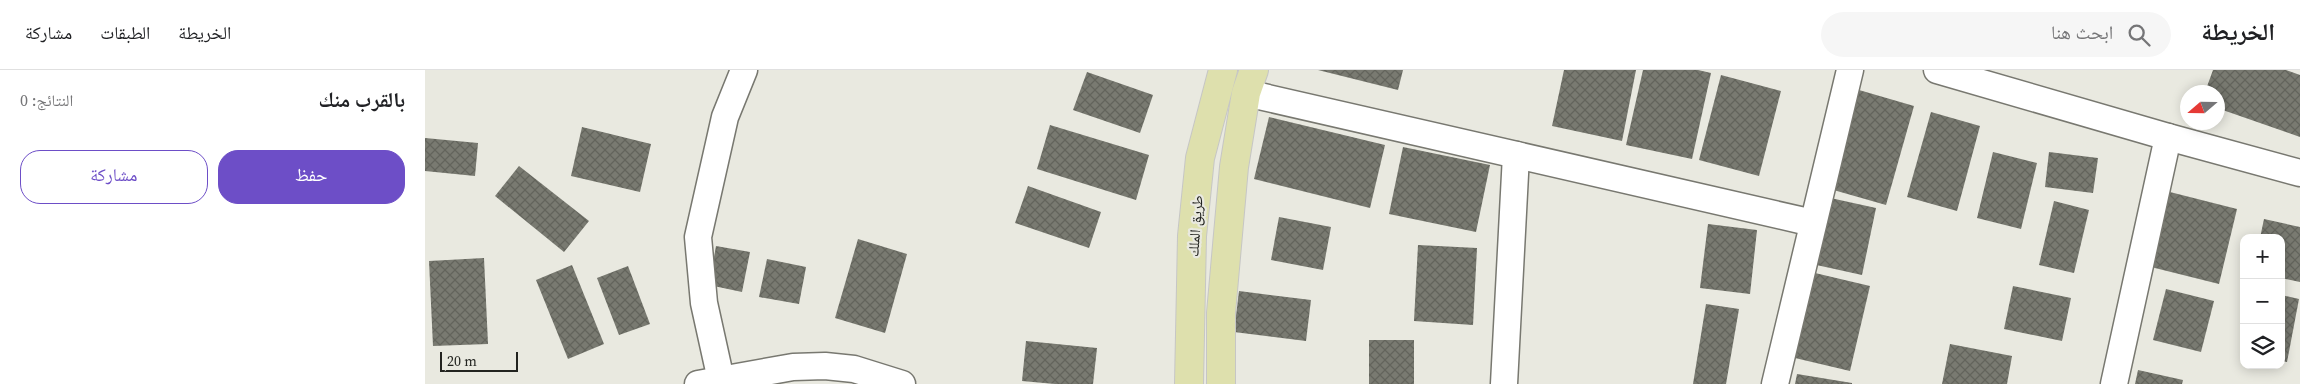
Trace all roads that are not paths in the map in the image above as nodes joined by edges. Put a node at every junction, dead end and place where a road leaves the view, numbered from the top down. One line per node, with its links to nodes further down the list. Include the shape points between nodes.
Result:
1 (744, 70): 11 (street, via 725,117 698,237)
2 (1223, 70): 13 (main road, طريق الملك, via 1200,158 1193,236)
3 (1850, 70): 9 (street)
4 (1937, 70): 6 (street)
5 (1250, 82): 7 (street); 14 (main road, via 1234,167 1221,313)
6 (2168, 137): 8 (street); 17 (street)
7 (1516, 155): 9 (street); 15 (street)
8 (2300, 173)
9 (1813, 223): 16 (street)
10 (754, 380): 11 (street); 12 (street, via 793,368 825,366 854,369)
11 (710, 382)
12 (903, 384)
13 (1189, 384)
14 (1221, 384)
15 (1504, 384)
16 (1775, 384)
17 (2114, 384)

